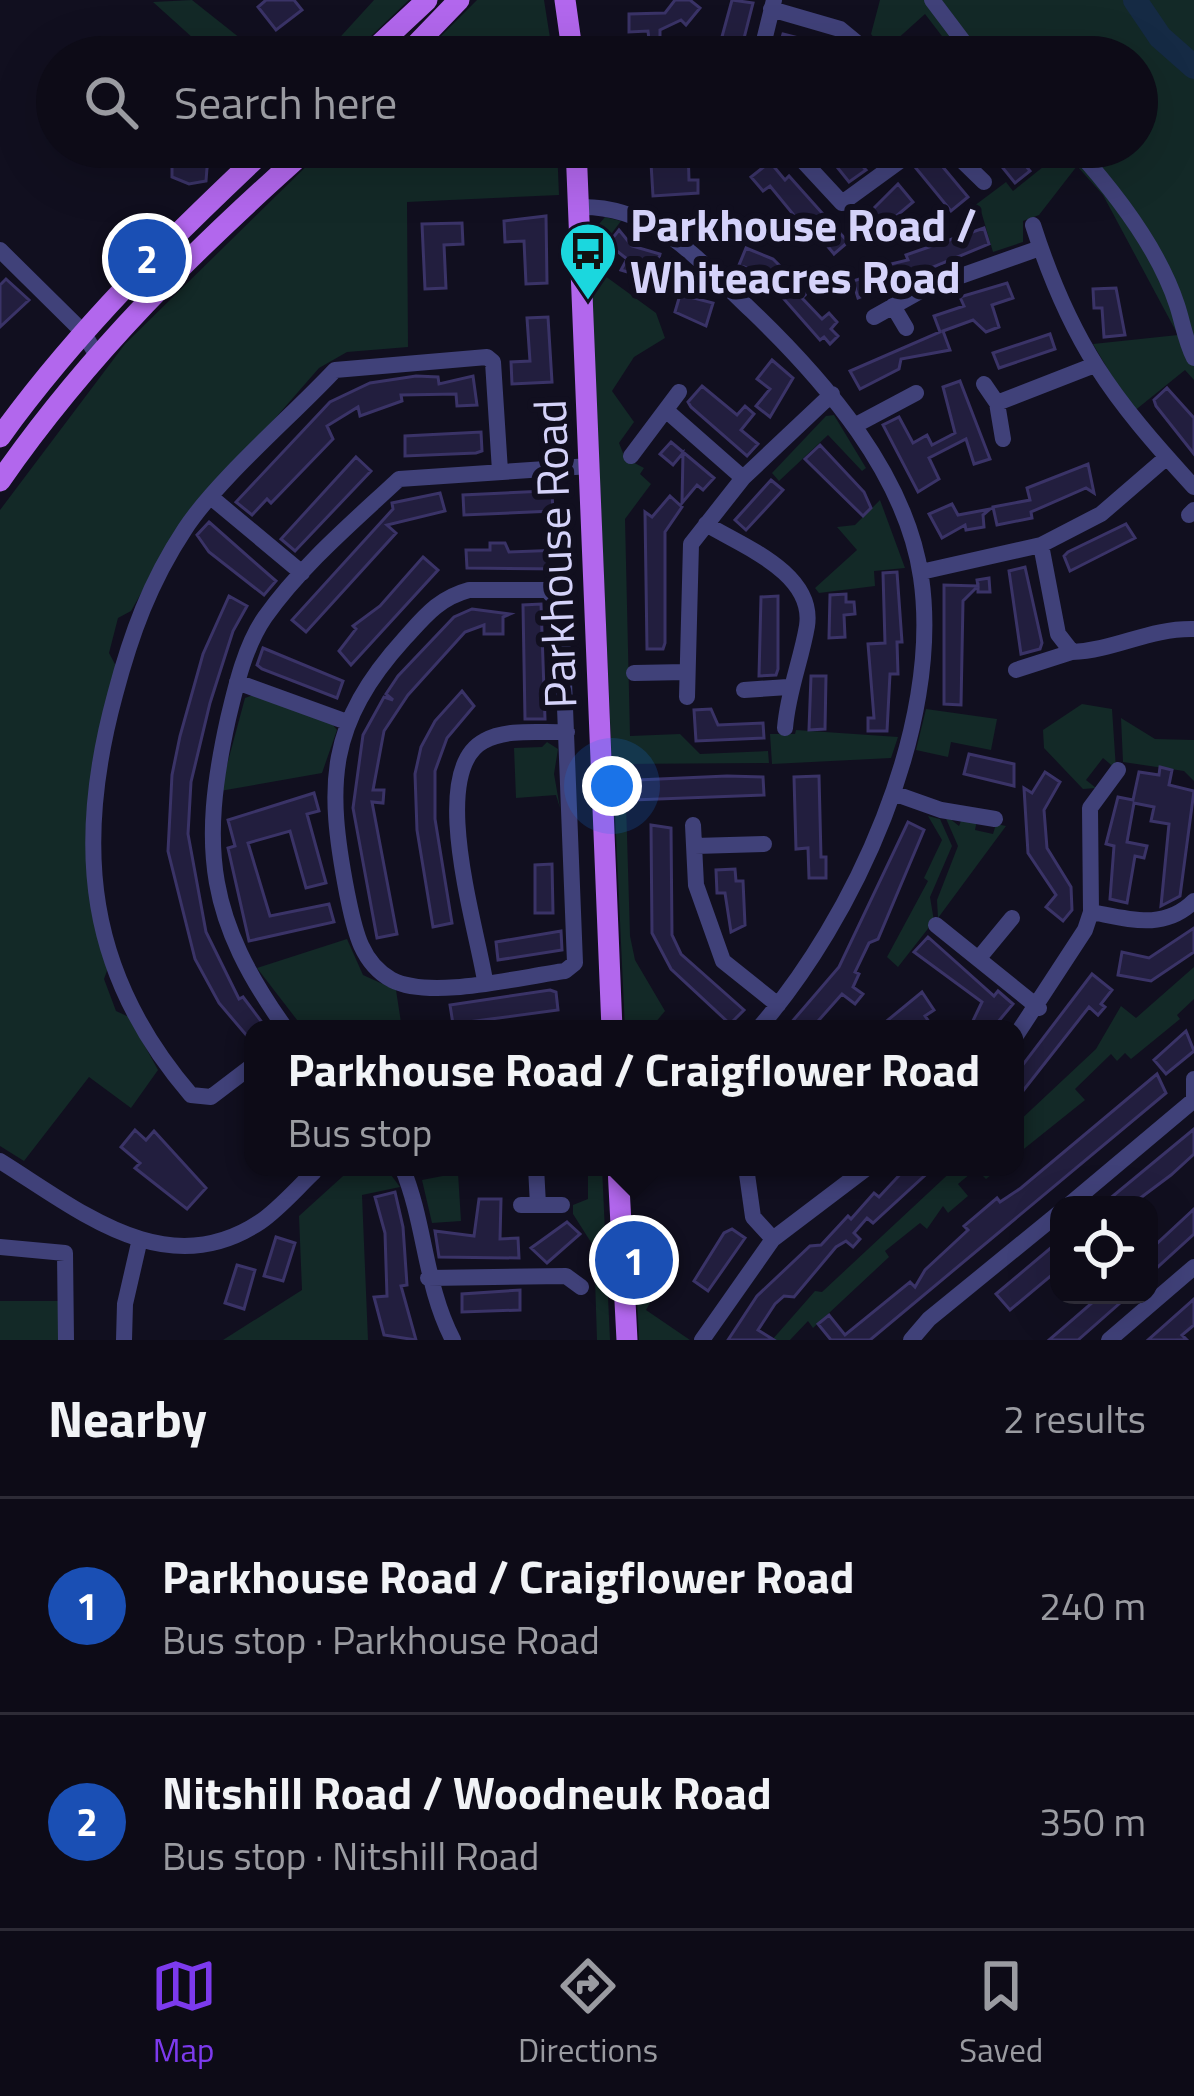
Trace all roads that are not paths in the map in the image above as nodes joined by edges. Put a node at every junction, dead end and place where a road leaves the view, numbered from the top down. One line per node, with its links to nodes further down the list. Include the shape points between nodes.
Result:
1 (427, 0): 6 (main road)
2 (459, 0): 7 (main road)
3 (565, 0): 8 (main road)
4 (932, 0): 11 (street)
5 (773, 4): 9 (street); 10 (street)
6 (388, 36)
7 (424, 36)
8 (570, 36)
9 (765, 36)
10 (852, 36)
11 (959, 36)
12 (245, 168): 27 (main road)
13 (286, 168): 28 (main road)
14 (577, 168): 20 (main road, Parkhouse Road)
15 (810, 168): 16 (street, via 842,203)
16 (891, 168)
17 (970, 168): 19 (street)
18 (1093, 168): 29 (street, via 1152,254)
19 (985, 182)
20 (579, 207): 34 (street, via 626,210 657,225); 42 (main road, Parkhouse Road)
21 (1033, 225): 22 (street)
22 (1040, 248): 24 (street); 30 (street)
23 (0, 250): 27 (street)
24 (893, 306): 25 (street); 26 (street)
25 (874, 316)
26 (906, 328)
27 (83, 332): 28 (street); 38 (main road)
28 (96, 354): 45 (main road)
29 (1194, 358)
30 (1092, 366): 35 (street); 41 (street)
31 (984, 384): 35 (street)
32 (679, 392): 36 (street)
33 (916, 393): 37 (street)
34 (832, 394): 37 (street); 44 (street)
35 (997, 403): 39 (street)
36 (668, 412): 40 (street); 44 (street)
37 (854, 426): 50 (street)
38 (0, 437)
39 (1003, 439)
40 (631, 455)
41 (1167, 457): 46 (street); 49 (street, via 1101,514)
42 (590, 466): 43 (street); 79 (main road, Parkhouse Road)
43 (500, 471): 47 (street, via 493,362 379,363 335,370); 51 (street, via 399,479)
44 (743, 478): 48 (street)
45 (0, 481)
46 (1194, 487)
47 (212, 498): 51 (street); 82 (street, via 188,524 130,633 100,748 93,883 119,987 164,1064 191,1095 211,1097)
48 (706, 524): 55 (street, via 689,550); 58 (street, via 781,569 802,592 808,623)
49 (1041, 545): 50 (street); 53 (street, via 1058,634)
50 (921, 572): 65 (street, via 922,658)
51 (302, 573): 57 (street, via 264,619)
52 (1194, 629): 53 (street, via 1149,630 1100,651)
53 (1072, 652): 54 (street)
54 (1016, 670)
55 (686, 672): 56 (street); 60 (street)
56 (634, 673)
57 (237, 682): 61 (street); 78 (street, via 212,798 215,880 245,971)
58 (788, 687): 59 (street); 62 (street)
59 (744, 690)
60 (687, 697)
61 (347, 722): 63 (street, via 378,668 437,602 469,590 547,590 561,605); 75 (street, via 334,771 334,821 364,953 410,986)
62 (785, 728)
63 (567, 732): 75 (street, via 575,963); 75 (street, via 498,734 464,756 458,770 457,816)
64 (1118, 770): 71 (street, via 1090,808)
65 (893, 793): 66 (street); 76 (street, via 829,930)
66 (995, 819)
67 (693, 825): 69 (street)
68 (764, 844): 69 (street)
69 (695, 846): 76 (street, via 704,917 723,962)
70 (1194, 901): 71 (street, via 1148,923)
71 (1091, 913): 77 (street)
72 (1012, 918): 74 (street)
73 (936, 926): 74 (street)
74 (979, 958): 77 (street)
75 (485, 981)
76 (778, 1005): 80 (street)
77 (1039, 1008): 81 (street)
78 (280, 1020)
79 (612, 1020)
80 (766, 1020)
81 (1024, 1026)
82 (244, 1072)
83 (1194, 1079): 84 (street)
84 (1194, 1100): 92 (street)
85 (0, 1161): 96 (street)
86 (310, 1176): 96 (street, via 260,1222 223,1240 170,1249)
87 (405, 1176): 100 (street, via 424,1231)
88 (535, 1176): 93 (street, via 530,1205)
89 (618, 1176): 106 (main road)
90 (747, 1176): 95 (street, via 748,1202)
91 (856, 1176): 95 (street)
92 (1080, 1196)
93 (562, 1205)
94 (1050, 1220): 107 (street)
95 (773, 1239): 102 (street)
96 (139, 1243): 104 (street)
97 (0, 1247): 103 (street, via 64,1253)
98 (580, 1261): 100 (street, via 574,1282)
99 (1194, 1267): 108 (street)
100 (428, 1278): 105 (street)
101 (691, 1314): 102 (street)
102 (707, 1333)
103 (66, 1340)
104 (124, 1340)
105 (453, 1340)
106 (627, 1340)
107 (911, 1340)
108 (1108, 1340)

